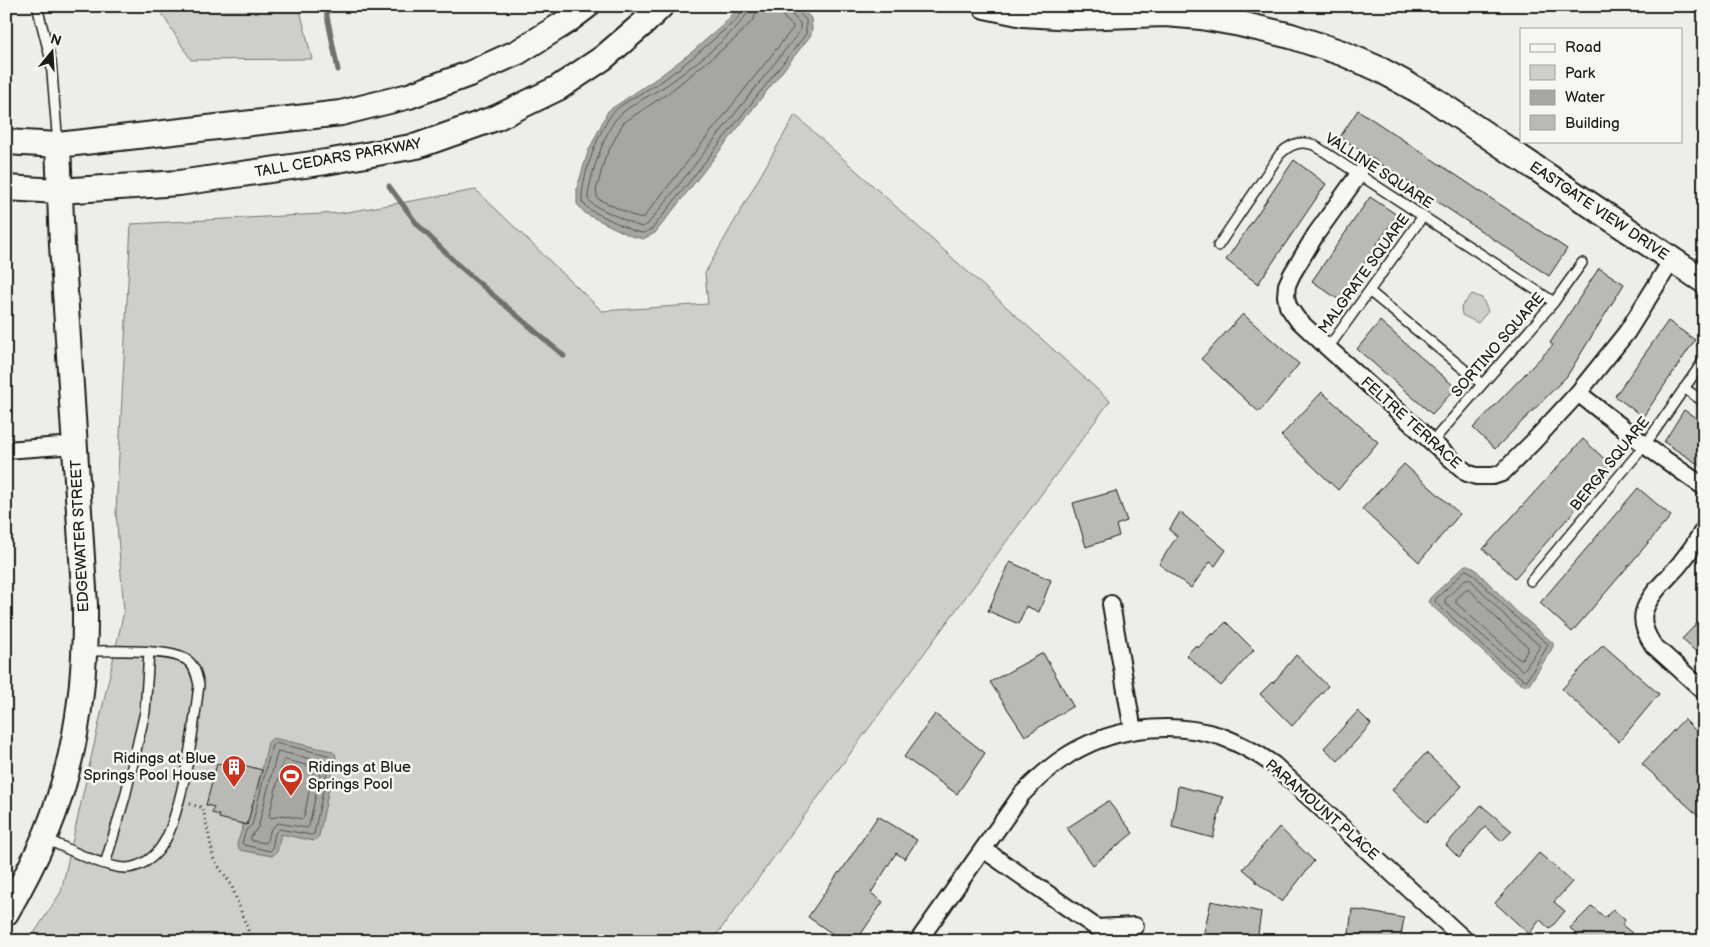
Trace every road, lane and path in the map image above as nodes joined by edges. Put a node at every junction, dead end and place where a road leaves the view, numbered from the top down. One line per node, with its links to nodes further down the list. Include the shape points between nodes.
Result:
1 (37, 6): 7 (lane, via 51,61)
2 (587, 6): 7 (street, via 518,52 409,96 341,113)
3 (661, 6): 10 (street, TALL CEDARS PARKWAY, via 602,58 558,88 496,118 416,146 179,183)
4 (985, 6): 5 (street, EASTGATE VIEW DRIVE, via 1023,14 1074,17)
5 (1122, 11): 13 (street, EASTGATE VIEW DRIVE, via 1201,17 1240,24 1291,36 1379,69 1430,97)
6 (6, 142): 7 (street)
7 (58, 145): 10 (street, EDGEWATER STREET)
8 (1359, 174): 11 (lane, VALLINE SQUARE); 12 (lane, VALLINE SQUARE, via 1314,145 1306,142 1291,146 1280,154); 18 (street, FELTRE TERRACE, via 1292,274 1286,296 1288,306 1297,319)
9 (6, 188): 10 (street, TALL CEDARS PARKWAY)
10 (59, 190): 25 (street, EDGEWATER STREET)
11 (1423, 216): 16 (lane, MALGRATE SQUARE); 17 (lane, VALLINE SQUARE)
12 (1218, 246)
13 (1672, 260): 15 (street, EASTGATE VIEW DRIVE); 22 (street, FELTRE TERRACE, via 1627,332)
14 (1582, 263): 17 (lane, SORTINO SQUARE)
15 (1704, 281)
16 (1369, 291): 18 (lane, MALGRATE SQUARE); 20 (lane)
17 (1554, 302): 20 (lane, SORTINO SQUARE)
18 (1328, 348): 24 (street, FELTRE TERRACE)
19 (1704, 360): 21 (lane, BERGA SQUARE)
20 (1482, 384): 24 (lane, SORTINO SQUARE)
21 (1684, 388): 23 (lane); 26 (lane, BERGA SQUARE)
22 (1578, 393): 24 (street, FELTRE TERRACE, via 1502,473 1493,476 1467,473); 26 (street)
23 (1704, 402)
24 (1432, 442)
25 (75, 445): 27 (street); 32 (street, EDGEWATER STREET)
26 (1645, 446): 28 (street); 30 (lane, BERGA SQUARE)
27 (6, 450)
28 (1704, 487)
29 (1704, 529): 34 (street, via 1655,592 1644,613 1647,637 1653,646)
30 (1531, 581)
31 (1111, 604): 35 (street)
32 (85, 651): 33 (lane); 37 (street, EDGEWATER STREET, via 74,740)
33 (149, 652): 36 (lane, via 179,655 189,661 199,685); 39 (lane, via 145,712 125,798)
34 (1704, 691)
35 (1133, 730): 38 (street, PARAMOUNT PLACE, via 1085,746 1042,774 1022,794); 44 (street, PARAMOUNT PLACE, via 1192,730 1220,736 1274,764)
36 (179, 801): 39 (lane, via 167,838 152,856 136,867); 42 (path, via 203,808 214,860 231,884)
37 (44, 838): 39 (lane); 40 (street, EDGEWATER STREET)
38 (983, 849): 41 (street, via 1097,928); 43 (street, PARAMOUNT PLACE)
39 (105, 864)
40 (6, 913)
41 (1134, 926)
42 (252, 941)
43 (918, 941)
44 (1466, 941)

